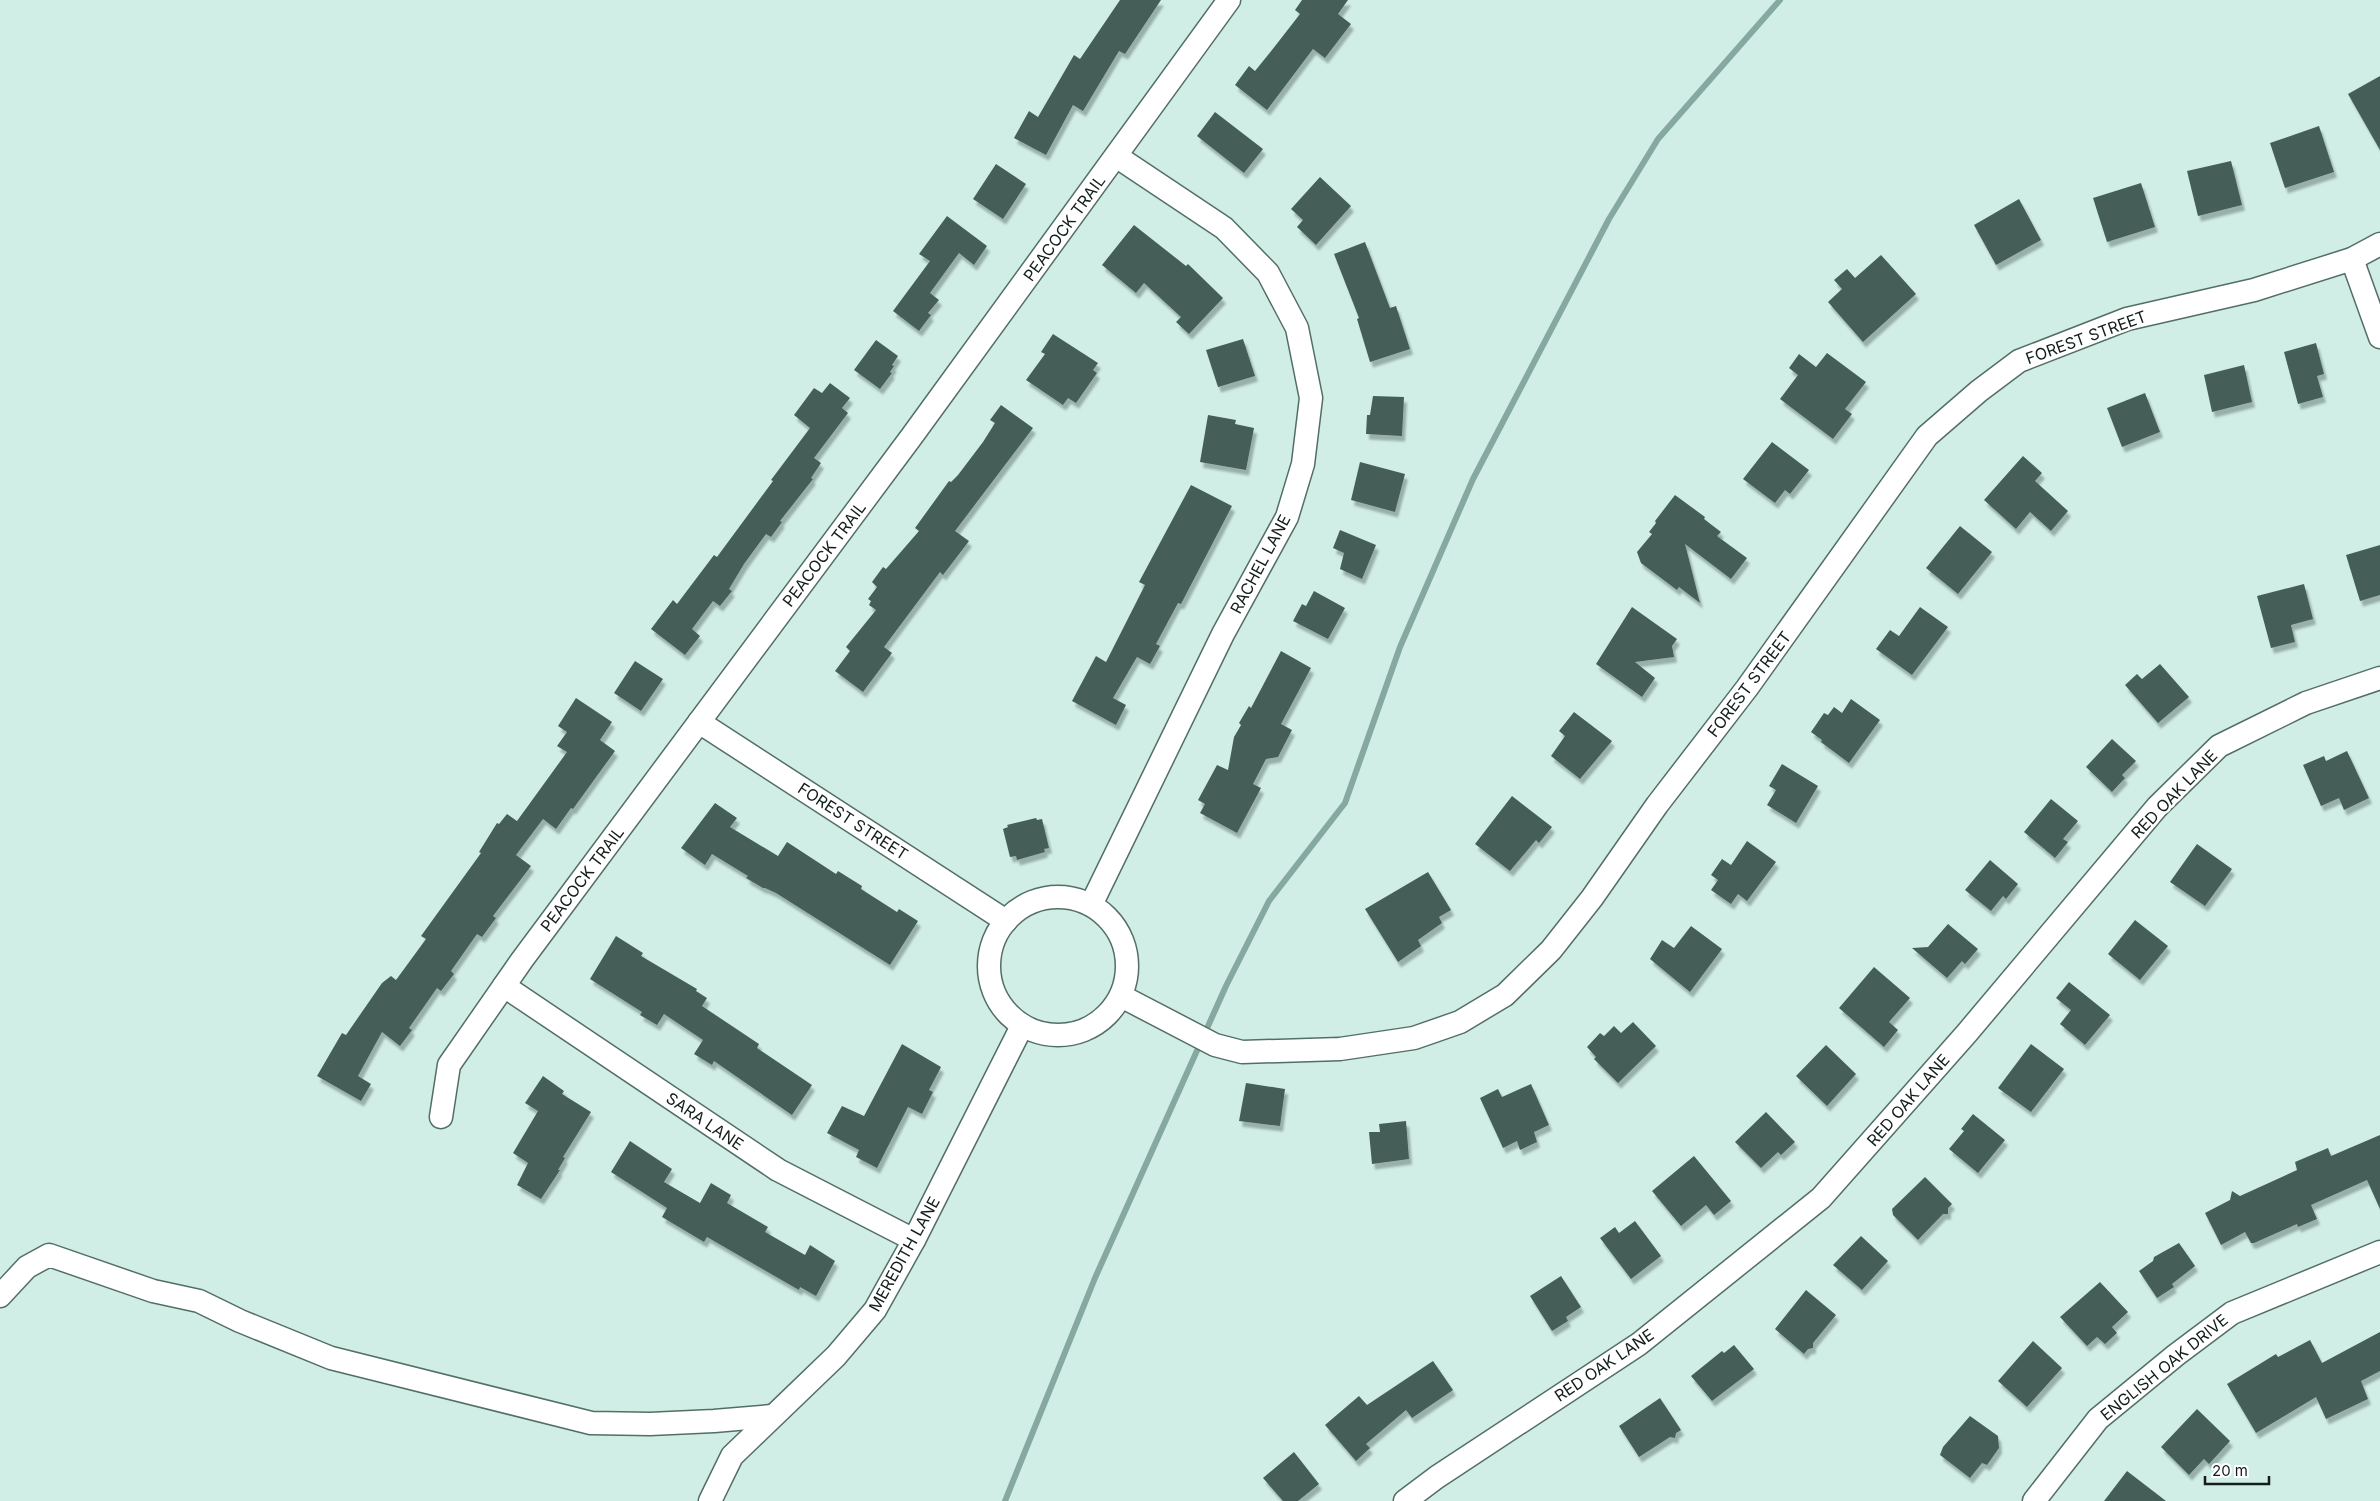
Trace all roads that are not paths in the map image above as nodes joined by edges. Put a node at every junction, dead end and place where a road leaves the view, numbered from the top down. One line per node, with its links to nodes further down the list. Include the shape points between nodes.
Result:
1 (1229, 0): 2 (street, PEACOCK TRAIL)
2 (1116, 156): 7 (street, PEACOCK TRAIL); 8 (street, RACHEL LANE, via 1224,228 1268,273 1297,328 1311,398 1303,464 1287,517 1223,634)
3 (2380, 244): 4 (street, FOREST STREET)
4 (2352, 259): 5 (street); 11 (street, FOREST STREET, via 2254,290 2127,319 2019,361 1934,430 1748,688 1551,950 1505,995 1460,1022 1414,1038 1340,1049 1242,1052 1215,1045)
5 (2380, 337)
6 (2380, 678): 19 (street, RED OAK LANE, via 2306,703 2219,746 2157,807 1967,1033 1821,1198 1639,1344 1445,1471)
7 (699, 722): 9 (street, FOREST STREET); 10 (street, PEACOCK TRAIL)
8 (1091, 905): 9 (street, via 1055,897 1020,909); 11 (street, via 1108,918 1122,941 1127,976)
9 (1006, 921): 12 (street, via 994,942 989,965 992,989 1004,1010)
10 (504, 986): 13 (street, PEACOCK TRAIL, via 449,1065); 14 (street, SARA LANE, via 778,1170)
11 (1121, 996): 12 (street, via 1108,1015 1089,1029 1066,1036 1043,1034)
12 (1022, 1026): 14 (street, MEREDITH LANE)
13 (441, 1117)
14 (914, 1240): 17 (street, MEREDITH LANE, via 875,1310 836,1356)
15 (2380, 1252): 20 (street, ENGLISH OAK DRIVE, via 2232,1313 2098,1419)
16 (0, 1296): 17 (street, via 27,1267 49,1255 153,1291 199,1300 240,1321 331,1358 591,1422 650,1424)
17 (772, 1416): 18 (street, MEREDITH LANE, via 732,1456)
18 (710, 1501)
19 (1405, 1501)
20 (2034, 1501)

